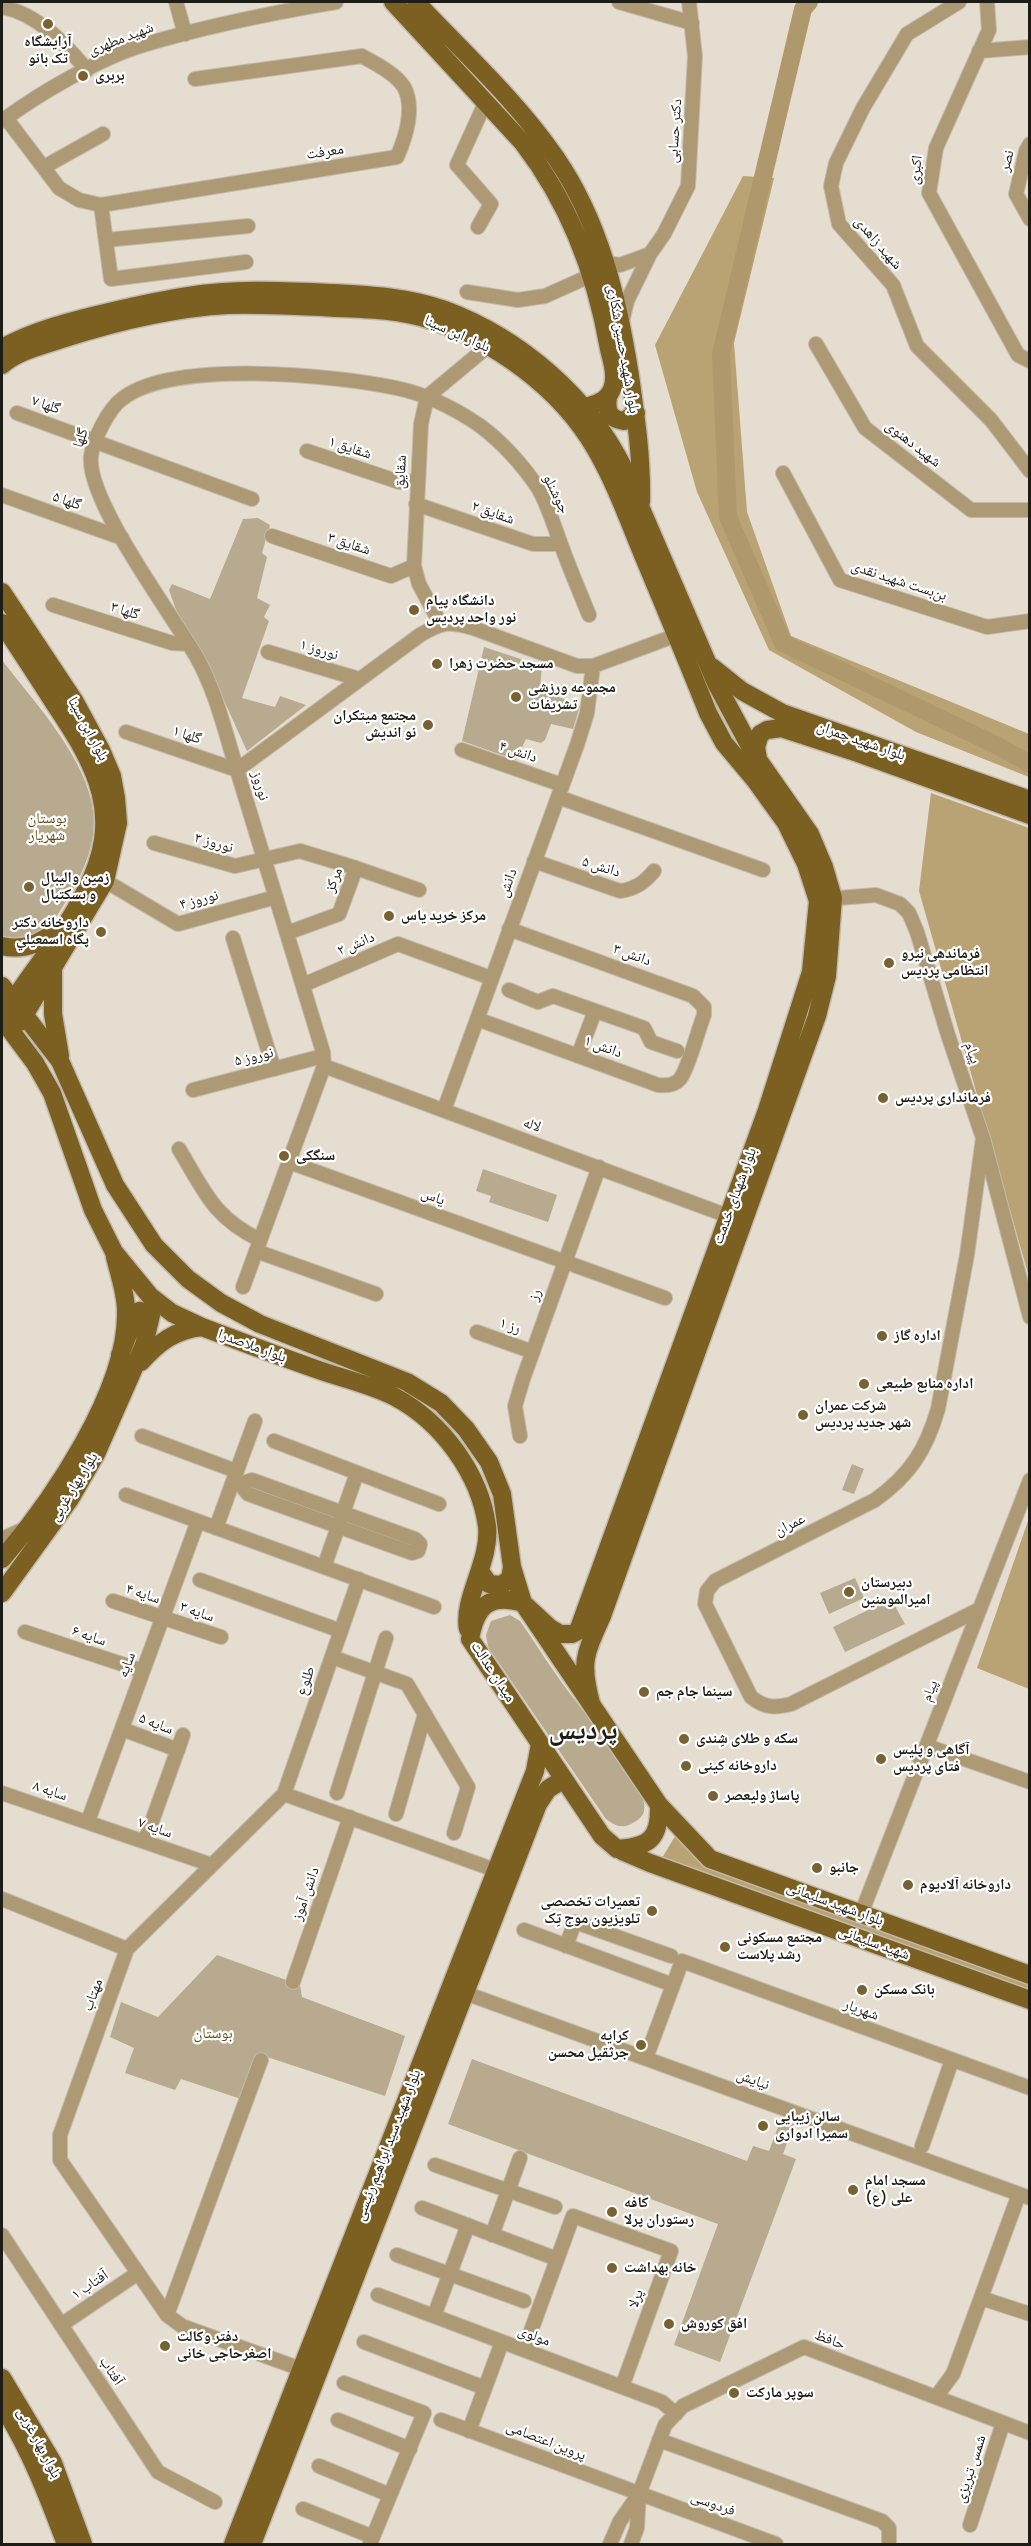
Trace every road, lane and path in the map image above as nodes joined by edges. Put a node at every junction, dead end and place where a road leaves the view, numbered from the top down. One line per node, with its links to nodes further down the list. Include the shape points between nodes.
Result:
1 (176, 2): 11 (street)
2 (336, 2): 11 (street, شهید مطهری)
3 (393, 2): 16 (main road, بلوار شهید حسین شکاری)
4 (416, 2): 28 (main road, بلوار شهید حسین شکاری, via 510,102 557,159 590,220)
5 (619, 2): 10 (street)
6 (689, 2): 10 (street, دکتر حسابی)
7 (959, 2): 44 (street, شهید زاهدی, via 907,34 844,144 831,186 839,224 893,285 917,346 991,420)
8 (987, 2): 13 (street, اکبری, via 988,30)
9 (2, 7): 14 (street, via 25,15 62,41)
10 (692, 23): 26 (street, دکتر حسابی, via 695,56 688,186)
11 (185, 34): 14 (street, شهید مطهری, via 141,45)
12 (1029, 47): 13 (street)
13 (979, 51): 35 (street, اکبری, via 936,148 929,193 1018,355)
14 (87, 70): 17 (street, شهید مطهری)
15 (195, 79): 21 (street, معرفت, via 362,56 385,68 404,87 409,109 404,142 398,156)
16 (486, 101): 24 (street, via 457,165 491,204); 29 (main road, بلوار شهید حسین شکاری, via 542,168 574,227)
17 (4, 119): 20 (street, معرفت)
18 (103, 134): 20 (street)
19 (1029, 144): 22 (street, نصر, via 1016,194)
20 (44, 167): 21 (street, معرفت, via 59,188 79,200)
21 (102, 205): 25 (street)
22 (1029, 219)
23 (248, 226): 25 (street)
24 (478, 227)
25 (106, 240): 27 (street, via 111,279)
26 (650, 254): 28 (street, via 620,265); 31 (street, دکتر حسابی, via 627,301)
27 (246, 262)
28 (606, 263): 31 (main road, بلوار شهید حسین شکاری)
29 (592, 275): 30 (street, via 545,296 518,300); 38 (main road, بلوار شهید حسین شکاری, via 614,372)
30 (467, 292)
31 (621, 324): 41 (main road, بلوار شهید حسین شکاری)
32 (816, 344): 51 (street, شهید دهنوی, via 865,428 971,510)
33 (487, 346): 36 (main road, بلوار ابن سینا, via 430,320 400,312 244,304 176,311 110,325 25,351); 37 (street); 40 (main road, بلوار ابن سینا)
34 (2, 348): 40 (main road, بلوار ابن سینا, via 77,320 190,296 271,291 391,297 430,305 485,329 533,359 559,382)
35 (1029, 361)
36 (2, 365)
37 (427, 397): 42 (street, گلها, via 397,388 324,378 198,375 151,385 122,399 109,412); 46 (street, شقایق); 54 (street, جوشنلو, via 481,426 522,467 539,490)
38 (608, 397): 40 (main road, بلوار شهید حسین شکاری); 41 (main road, via 609,415 615,420 624,421)
39 (17, 413): 42 (street, گلها ۷)
40 (578, 413): 50 (main road, بلوار ابن سینا, via 600,426); 62 (main road, بلوار ابن سینا)
41 (636, 413): 50 (main road, بلوار شهید حسین شکاری)
42 (97, 441): 48 (street, گلها ۷); 53 (street, گلها, via 91,455 92,475)
43 (307, 452): 46 (street, شقایق ۱, via 399,482)
44 (1029, 471)
45 (783, 473): 59 (street, بن‌بست شهید نقدی, via 840,580 987,627)
46 (417, 481): 49 (street, شقایق)
47 (2, 495): 53 (street, گلها ۵)
48 (252, 499)
49 (416, 504): 54 (street, شقایق ۲, via 533,544); 55 (street, شقایق)
50 (641, 510): 65 (main road, بلوار ابن سینا)
51 (1029, 510)
52 (272, 536): 55 (street, شقایق ۳, via 391,576)
53 (122, 538): 63 (street, گلها)
54 (560, 544): 58 (street, جوشنلو)
55 (414, 566): 61 (street, شقایق)
56 (2, 592): 84 (main road, بلوار ابن سینا, via 89,726 111,776 117,823)
57 (53, 605): 63 (street, گلها ۳, via 172,643)
58 (589, 615)
59 (1029, 621)
60 (2, 623): 84 (main road, بلوار ابن سینا, via 93,766 104,817)
61 (440, 623): 66 (street, via 456,623 577,666); 67 (street, نوروز)
62 (677, 635): 66 (street); 70 (main road, بلوار ابن سینا)
63 (188, 644): 74 (street, گلها, via 213,691)
64 (268, 652): 67 (street, نوروز ۱)
65 (704, 660): 68 (main road, بلوار ابن سینا); 69 (main road, بلوار شهید چمران)
66 (593, 666): 75 (street, دانش, via 587,713)
67 (359, 680): 74 (street, نوروز)
68 (728, 703): 69 (main road); 70 (main road, via 715,705); 72 (main road, بلوار ابن سینا)
69 (763, 705): 76 (main road, بلوار شهید چمران)
70 (708, 713): 72 (main road, بلوار شهدای خدمت)
71 (126, 732): 74 (street, گلها ۱)
72 (745, 746): 77 (main road, بلوار شهید چمران, via 767,730 781,728); 87 (main road, بلوار شهدای خدمت, via 810,834)
73 (462, 750): 75 (street, دانش ۴)
74 (237, 770): 79 (street, نوروز)
75 (560, 791): 80 (street, دانش); 82 (street, دانش ۴)
76 (1023, 798)
77 (1029, 815)
78 (154, 843): 79 (street, نوروز ۳, via 235,866)
79 (264, 860): 81 (street, نوروز ۳, via 300,851); 86 (street, نوروز)
80 (534, 861): 83 (street, دانش ۵, via 620,891 633,889); 89 (street, دانش)
81 (356, 867): 85 (street, مرکز); 90 (street, مرکز, via 339,914)
82 (762, 870)
83 (654, 871)
84 (99, 877): 86 (street, نوروز ۴, via 178,924); 88 (main road, بلوار ابن سینا); 93 (main road, بلوار ابن سینا)
85 (419, 890)
86 (276, 897): 90 (street, نوروز)
87 (826, 899): 110 (street, پیام, via 876,895 900,904 909,913); 114 (main road, بلوار شهدای خدمت, via 803,1003); 160 (main road, بلوار شهدای خدمت, via 827,976 817,1016 587,1650 584,1678)
88 (67, 922): 92 (main road, via 37,944); 98 (main road, بلوار ابن سینا)
89 (509, 928): 94 (street, دانش); 102 (street, دانش ۳, via 693,996 704,1007)
90 (287, 933): 95 (street, نوروز)
91 (233, 938): 107 (street)
92 (2, 946)
93 (51, 973): 98 (main road, بلوار ابن سینا); 105 (main road)
94 (491, 978): 95 (street, دانش ۲, via 398,944); 100 (street, دانش)
95 (303, 985): 106 (street, نوروز)
96 (2, 986): 98 (main road, بلوار ملاصدرا)
97 (509, 990): 99 (street, via 538,1002 553,996)
98 (25, 999): 101 (main road); 105 (main road, بلوار ملاصدرا)
99 (595, 1011): 103 (street, via 644,1028 651,1042); 104 (street)
100 (477, 1019): 104 (street, دانش ۱); 109 (street, دانش)
101 (5, 1024): 116 (main road, بلوار ملاصدرا, via 52,1093 93,1210)
102 (694, 1042): 104 (street, دانش ۱, via 680,1078 667,1086)
103 (676, 1051)
104 (579, 1056)
105 (60, 1061): 142 (main road, بلوار ملاصدرا, via 99,1151 132,1214 154,1245 189,1279 221,1303 260,1324 407,1382 441,1403 466,1429 489,1462 502,1494)
106 (324, 1061): 107 (street, نوروز ۵); 109 (street, لاله); 112 (street)
107 (274, 1069): 108 (street, نوروز ۵)
108 (193, 1090)
109 (444, 1110): 113 (street, لاله)
110 (983, 1138): 121 (street, پیام); 150 (street, عمران, via 967,1255 938,1409 919,1457 896,1485 875,1500 715,1581 707,1591 705,1604 751,1697 763,1706 775,1707 791,1704)
111 (179, 1149): 115 (street, via 215,1208)
112 (289, 1162): 115 (street); 117 (street, یاس)
113 (599, 1167): 114 (street, لاله); 117 (street, رز)
114 (728, 1216): 148 (main road, بلوار شهدای خدمت, via 578,1631 560,1634)
115 (258, 1246): 118 (street); 119 (street)
116 (114, 1252): 122 (main road, بلوار ملاصدرا, via 150,1296 172,1313); 125 (main road, via 126,1309)
117 (565, 1262): 120 (street, یاس); 124 (street, رز)
118 (243, 1287)
119 (376, 1294)
120 (665, 1298)
121 (1029, 1317)
122 (202, 1327): 125 (main road, via 171,1335); 143 (main road, بلوار ملاصدرا, via 394,1397 424,1417 450,1443 482,1501 487,1529)
123 (477, 1332): 124 (street, رز ۱)
124 (533, 1352): 128 (street, رز, via 515,1406)
125 (123, 1365): 137 (main road, بلوار بهار غربی, via 56,1490); 146 (main road, بلوار بهار غربی, via 96,1454 70,1499)
126 (255, 1421): 130 (street)
127 (142, 1436): 130 (street)
128 (520, 1436)
129 (274, 1441): 131 (street)
130 (236, 1471): 138 (street)
131 (357, 1473): 134 (street); 135 (street)
132 (1029, 1480): 150 (street, پیام)
133 (126, 1495): 136 (street)
134 (439, 1504)
135 (341, 1520): 135 (street, via 412,1553 418,1551 420,1544 415,1539); 135 (street, via 252,1480 246,1482 244,1489 248,1494); 141 (street)
136 (198, 1521): 138 (street); 151 (street, سایه)
137 (30, 1526): 139 (street); 140 (main road, بلوار بهار غربی)
138 (216, 1528): 141 (street)
139 (2, 1539)
140 (2, 1559)
141 (324, 1567): 144 (street)
142 (512, 1567): 143 (main road, via 510,1578 501,1585 489,1584); 148 (main road, بلوار ملاصدرا)
143 (480, 1571): 156 (main road, بلوار ملاصدرا, via 466,1622)
144 (359, 1579): 149 (street); 152 (street, طلوع)
145 (200, 1580): 152 (street)
146 (2, 1593)
147 (113, 1601): 151 (street, سایه ۴)
148 (524, 1603): 156 (main road, میدان عدالت, via 508,1599 487,1603 474,1619); 160 (main road)
149 (434, 1606)
150 (980, 1609): 165 (street, پیام)
151 (163, 1617): 154 (street, سایه ۳); 158 (street, سایه)
152 (341, 1631): 157 (street, طلوع)
153 (25, 1632): 158 (street, سایه ۶)
154 (221, 1638)
155 (386, 1638): 159 (street)
156 (470, 1639): 164 (main road, میدان عدالت)
157 (332, 1658): 159 (street); 171 (street, طلوع)
158 (143, 1671): 162 (street, سایه)
159 (376, 1673): 161 (street, via 407,1684); 170 (street)
160 (591, 1703): 172 (main road)
161 (424, 1714): 173 (street); 176 (street, via 468,1787)
162 (122, 1729): 166 (street, سایه ۵); 175 (street, سایه)
163 (183, 1735): 166 (street)
164 (540, 1744): 167 (main road, میدان عدالت); 180 (main road, بلوار شهید سید ابراهیم رئیسی, via 535,1771)
165 (927, 1746): 168 (street); 182 (street, پیام)
166 (178, 1750): 177 (street)
167 (564, 1779): 178 (main road, میدان عدالت, via 602,1836); 190 (main road, بلوار شهید سید ابراهیم رئیسی, via 548,1789 538,1804)
168 (1029, 1782)
169 (2, 1793): 175 (street, سایه ۸)
170 (337, 1793)
171 (284, 1794): 174 (street); 179 (street, مهتاب)
172 (659, 1805): 178 (main road, via 660,1821 648,1842 637,1848); 182 (main road, بلوار شهید سلیمانی, via 710,1859)
173 (396, 1814)
174 (350, 1817): 180 (street); 188 (street, دانش آموز)
175 (88, 1821): 177 (street, سایه ۷)
176 (454, 1833)
177 (145, 1842): 179 (street, سایه ۷)
178 (617, 1849): 191 (main road, شهید سلیمانی)
179 (212, 1865): 185 (street, مهتاب)
180 (495, 1870): 190 (main road, بلوار شهید سید ابراهیم رئیسی)
181 (2, 1899): 185 (street)
182 (861, 1914): 187 (main road, بلوار شهید سلیمانی)
183 (524, 1930): 184 (street)
184 (566, 1946): 186 (street, شهریار, via 575,1922); 189 (street)
185 (127, 1949): 208 (street, مهتاب, via 60,2135 60,2160)
186 (677, 1958): 189 (street); 194 (street, شهریار)
187 (1029, 1975)
188 (293, 1982)
189 (673, 1985): 192 (street)
190 (457, 1990): 192 (street, نیایش); 220 (main road, بلوار شهید سید ابراهیم رئیسی); 247 (main road, بلوار شهید سید ابراهیم رئیسی)
191 (1029, 2000)
192 (646, 2058): 200 (street, نیایش)
193 (261, 2060): 214 (street)
194 (952, 2060): 195 (street, شهریار); 196 (street)
195 (1029, 2088)
196 (922, 2146)
197 (520, 2158): 199 (street)
198 (435, 2165): 199 (street)
199 (508, 2190): 201 (street); 205 (street)
200 (1024, 2196): 211 (street)
201 (555, 2207)
202 (422, 2208): 203 (street)
203 (468, 2225): 205 (street); 209 (street)
204 (2, 2235): 216 (street, آفتاب)
205 (492, 2235): 207 (street)
206 (397, 2255): 209 (street)
207 (558, 2259): 219 (street); 223 (street, پرلا, via 573,2216 671,2251)
208 (138, 2273): 214 (street, مهتاب); 216 (street, آفتاب ۱)
209 (449, 2274): 212 (street); 215 (street)
210 (378, 2295): 215 (street, مولوی)
211 (981, 2298): 213 (street); 225 (street, via 953,2374)
212 (524, 2301)
213 (1029, 2314)
214 (167, 2315): 220 (street, مهتاب, via 182,2326)
215 (434, 2316): 218 (street, مولوی)
216 (61, 2325): 238 (street, آفتاب, via 158,2472)
217 (364, 2342): 224 (street)
218 (502, 2342): 219 (street, مولوی); 224 (street)
219 (524, 2350): 223 (street, مولوی)
220 (301, 2369): 246 (main road, بلوار شهید سید ابراهیم رئیسی)
221 (2, 2378): 245 (main road, بلوار بهار غربی, via 53,2463)
222 (344, 2383): 234 (street, via 424,2413)
223 (622, 2387): 227 (street, مولوی, via 662,2402)
224 (485, 2388): 231 (street)
225 (936, 2397): 227 (street, حافظ, via 804,2347 682,2406); 230 (street, حافظ)
226 (2, 2405): 244 (main road, بلوار بهار غربی, via 40,2474)
227 (676, 2414): 233 (street, حافظ, via 665,2425)
228 (338, 2420): 234 (street)
229 (441, 2420): 231 (street, پروین اعتصامی)
230 (1003, 2423): 232 (street, حافظ); 241 (street, شمس تبریزی)
231 (469, 2430): 236 (street, پروین اعتصامی)
232 (1029, 2433)
233 (659, 2440): 236 (street, حافظ); 251 (street, via 882,2521 891,2533)
234 (410, 2449): 237 (street)
235 (319, 2466): 237 (street)
236 (639, 2494): 240 (street, حافظ); 242 (street, حافظ); 250 (street, فردوسی)
237 (390, 2495): 243 (street)
238 (215, 2502)
239 (303, 2509): 243 (street)
240 (620, 2521): 242 (street, via 634,2521); 248 (street, حافظ)
241 (970, 2525)
242 (637, 2528): 249 (street, حافظ)
243 (371, 2541)
244 (66, 2544)
245 (83, 2544)
246 (233, 2544)
247 (252, 2544)
248 (610, 2544)
249 (631, 2544)
250 (776, 2544)
251 (889, 2544)

